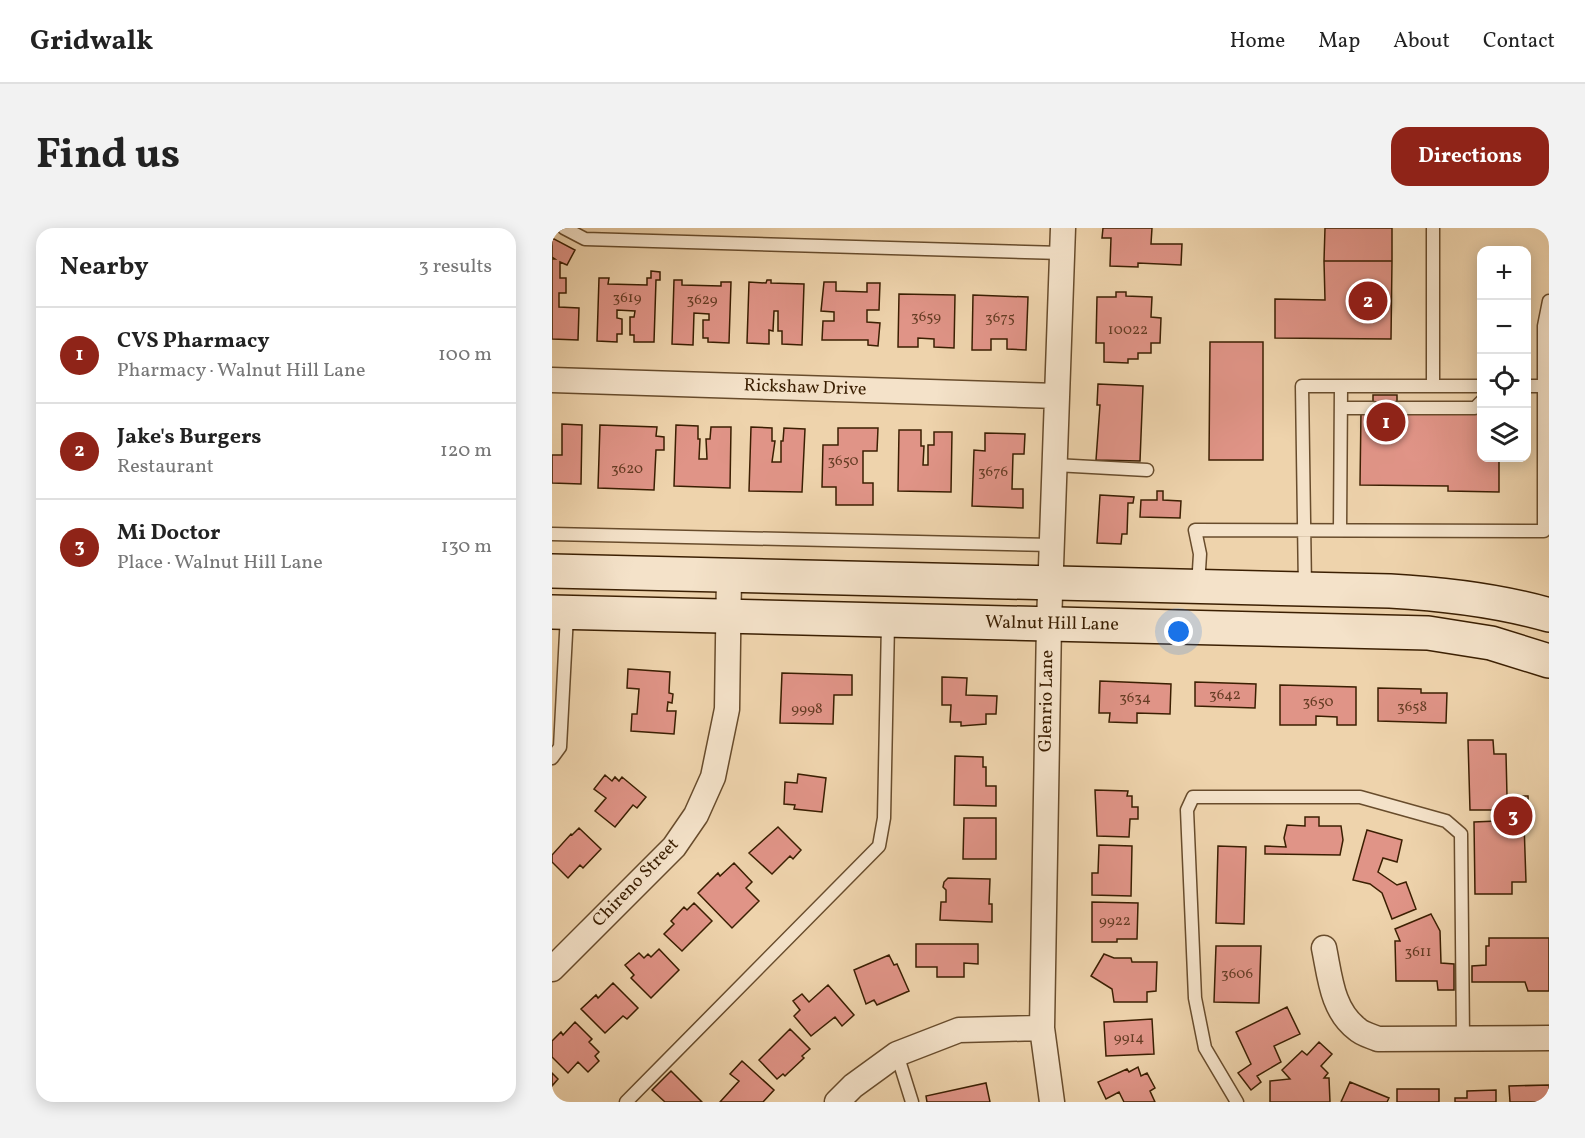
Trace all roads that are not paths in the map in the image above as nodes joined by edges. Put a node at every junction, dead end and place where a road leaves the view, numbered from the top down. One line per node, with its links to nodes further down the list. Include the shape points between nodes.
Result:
1 (564, 228): 4 (lane, via 585,239)
2 (1063, 228): 4 (street, Glenrio Lane)
3 (1433, 228): 8 (lane)
4 (1062, 253): 12 (street, Glenrio Lane)
5 (1549, 301): 11 (lane, via 1544,326)
6 (552, 380): 12 (street, Rickshaw Drive)
7 (1341, 386): 8 (lane); 14 (lane); 19 (lane, via 1302,386)
8 (1433, 386): 9 (lane)
9 (1477, 386)
10 (1531, 386): 11 (lane)
11 (1544, 386): 20 (lane, via 1544,531)
12 (1057, 396): 17 (street, Glenrio Lane)
13 (1477, 405): 16 (lane)
14 (1341, 408): 15 (lane); 20 (lane)
15 (1373, 408)
16 (1397, 408)
17 (1054, 465): 18 (lane); 22 (street, Glenrio Lane)
18 (1147, 470)
19 (1304, 531): 20 (lane); 26 (lane, via 1195,530 1200,554); 27 (lane)
20 (1340, 531)
21 (552, 534): 22 (lane)
22 (1052, 545): 25 (street, Glenrio Lane)
23 (552, 571): 24 (main road)
24 (729, 575): 25 (main road); 30 (street, Chireno Street)
25 (1051, 584): 26 (main road); 32 (street, Glenrio Lane)
26 (1198, 587): 27 (main road)
27 (1305, 589): 29 (main road, via 1434,593 1477,598); 33 (main road)
28 (560, 612): 30 (main road, Walnut Hill Lane); 35 (lane, via 560,747)
29 (1549, 615)
30 (729, 616): 31 (main road, Walnut Hill Lane); 37 (street, Chireno Street, via 727,709 722,741 713,777 696,815 674,848)
31 (888, 620): 32 (main road, Walnut Hill Lane); 42 (lane, via 884,818 879,846)
32 (1048, 623): 33 (main road, Walnut Hill Lane); 38 (street, Glenrio Lane)
33 (1305, 631): 34 (main road, Walnut Hill Lane, via 1451,635)
34 (1549, 661)
35 (552, 758)
36 (1324, 948): 40 (street, via 1334,996 1357,1030 1378,1039)
37 (552, 969)
38 (1042, 1028): 41 (street, via 959,1030); 45 (street, Glenrio Lane)
39 (1549, 1038): 40 (street)
40 (1462, 1039): 46 (lane, via 1461,834 1446,821 1360,797 1193,797 1187,810 1195,999 1205,1048)
41 (897, 1054): 43 (street); 44 (lane)
42 (626, 1102)
43 (837, 1102)
44 (912, 1102)
45 (1052, 1102)
46 (1237, 1102)

